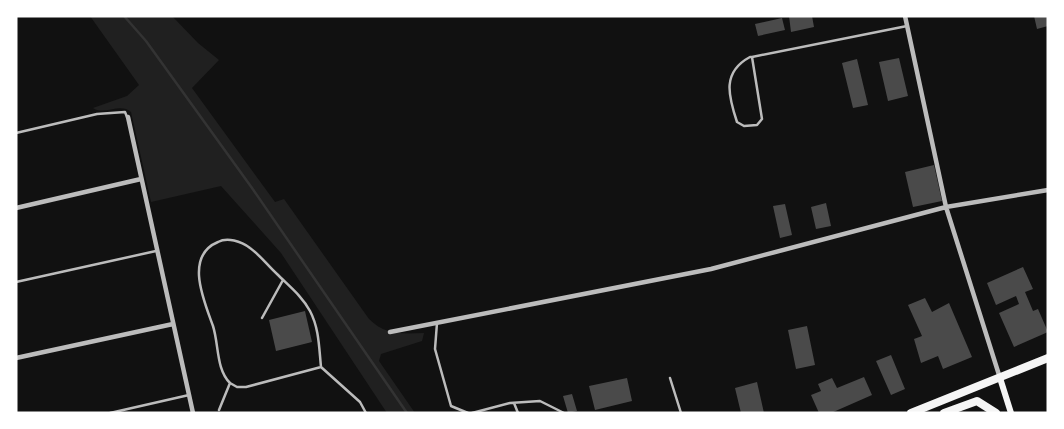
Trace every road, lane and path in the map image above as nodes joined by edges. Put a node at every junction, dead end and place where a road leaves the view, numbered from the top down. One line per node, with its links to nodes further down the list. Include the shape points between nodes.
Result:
1 (905, 16): 2 (street)
2 (907, 26): 3 (lane); 8 (street)
3 (752, 57): 3 (lane, via 736,64 729,80 737,122 744,126 757,126 762,119)
4 (128, 117): 5 (lane, via 124,112 97,114); 6 (street)
5 (16, 133)
6 (141, 179): 9 (street); 10 (street)
7 (1048, 190): 8 (street)
8 (946, 207): 14 (street, via 711,269); 21 (street)
9 (16, 208)
10 (157, 250): 12 (lane); 15 (street)
11 (283, 280): 13 (lane); 19 (lane, via 310,312 319,339); 22 (lane, via 249,247 231,239 207,248 200,258 202,294 215,332 223,376)
12 (16, 282)
13 (262, 318)
14 (437, 323): 16 (street); 29 (lane, via 435,349 451,406)
15 (173, 324): 17 (street); 23 (street)
16 (390, 332)
17 (16, 358)
18 (1048, 358): 21 (main road)
19 (321, 367): 22 (lane, via 246,387); 28 (lane, via 360,402)
20 (670, 378): 32 (lane)
21 (1000, 378): 33 (main road); 36 (main road); 37 (main road)
22 (230, 383): 25 (lane)
23 (189, 396): 26 (lane); 27 (street)
24 (514, 402): 29 (lane); 30 (lane); 31 (lane, via 540,401)
25 (219, 410)
26 (110, 413)
27 (193, 413)
28 (366, 413)
29 (470, 413)
30 (518, 413)
31 (564, 413)
32 (681, 413)
33 (911, 413)
34 (944, 413): 35 (main road, via 977,401)
35 (996, 413)
36 (1006, 413)
37 (1010, 413)

